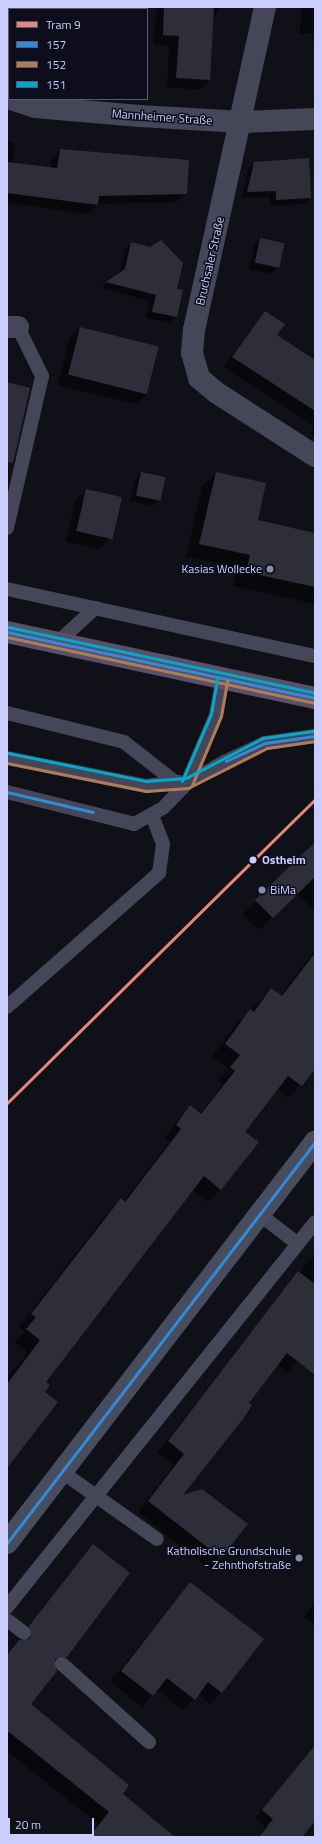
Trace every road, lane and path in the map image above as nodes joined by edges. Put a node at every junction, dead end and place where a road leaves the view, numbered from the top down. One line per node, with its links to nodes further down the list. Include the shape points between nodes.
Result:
1 (265, 7): 4 (street, Bruchsaler Straße)
2 (16, 100): 4 (street, Mannheimer Straße, via 41,107)
3 (315, 119): 4 (street, Mannheimer Straße)
4 (242, 122): 6 (street, Bruchsaler Straße, via 194,330 192,353 200,378 217,393)
5 (13, 327): 7 (lane, via 42,376)
6 (315, 456)
7 (7, 528)
8 (7, 589): 9 (lane)
9 (94, 608): 11 (lane); 12 (lane)
10 (7, 632): 11 (main road)
11 (57, 643): 13 (main road)
12 (315, 656)
13 (222, 680): 14 (main road); 18 (lane, via 216,715)
14 (315, 698)
15 (7, 713): 18 (lane, via 124,742)
16 (315, 736): 18 (lane, via 265,743)
17 (7, 758): 18 (lane, via 146,786)
18 (181, 782): 20 (lane)
19 (7, 792): 20 (lane, via 134,824)
20 (152, 815): 21 (lane, via 163,844 159,873)
21 (7, 1007)
22 (315, 1142): 23 (main road)
23 (259, 1214): 25 (lane); 26 (main road)
24 (315, 1222): 25 (lane)
25 (298, 1244): 27 (lane)
26 (62, 1472): 27 (lane); 29 (main road)
27 (95, 1495): 28 (lane); 30 (lane)
28 (157, 1539)
29 (7, 1543)
30 (7, 1607)
31 (7, 1620): 32 (lane)
32 (24, 1633)
33 (62, 1664): 34 (lane)
34 (149, 1742)

